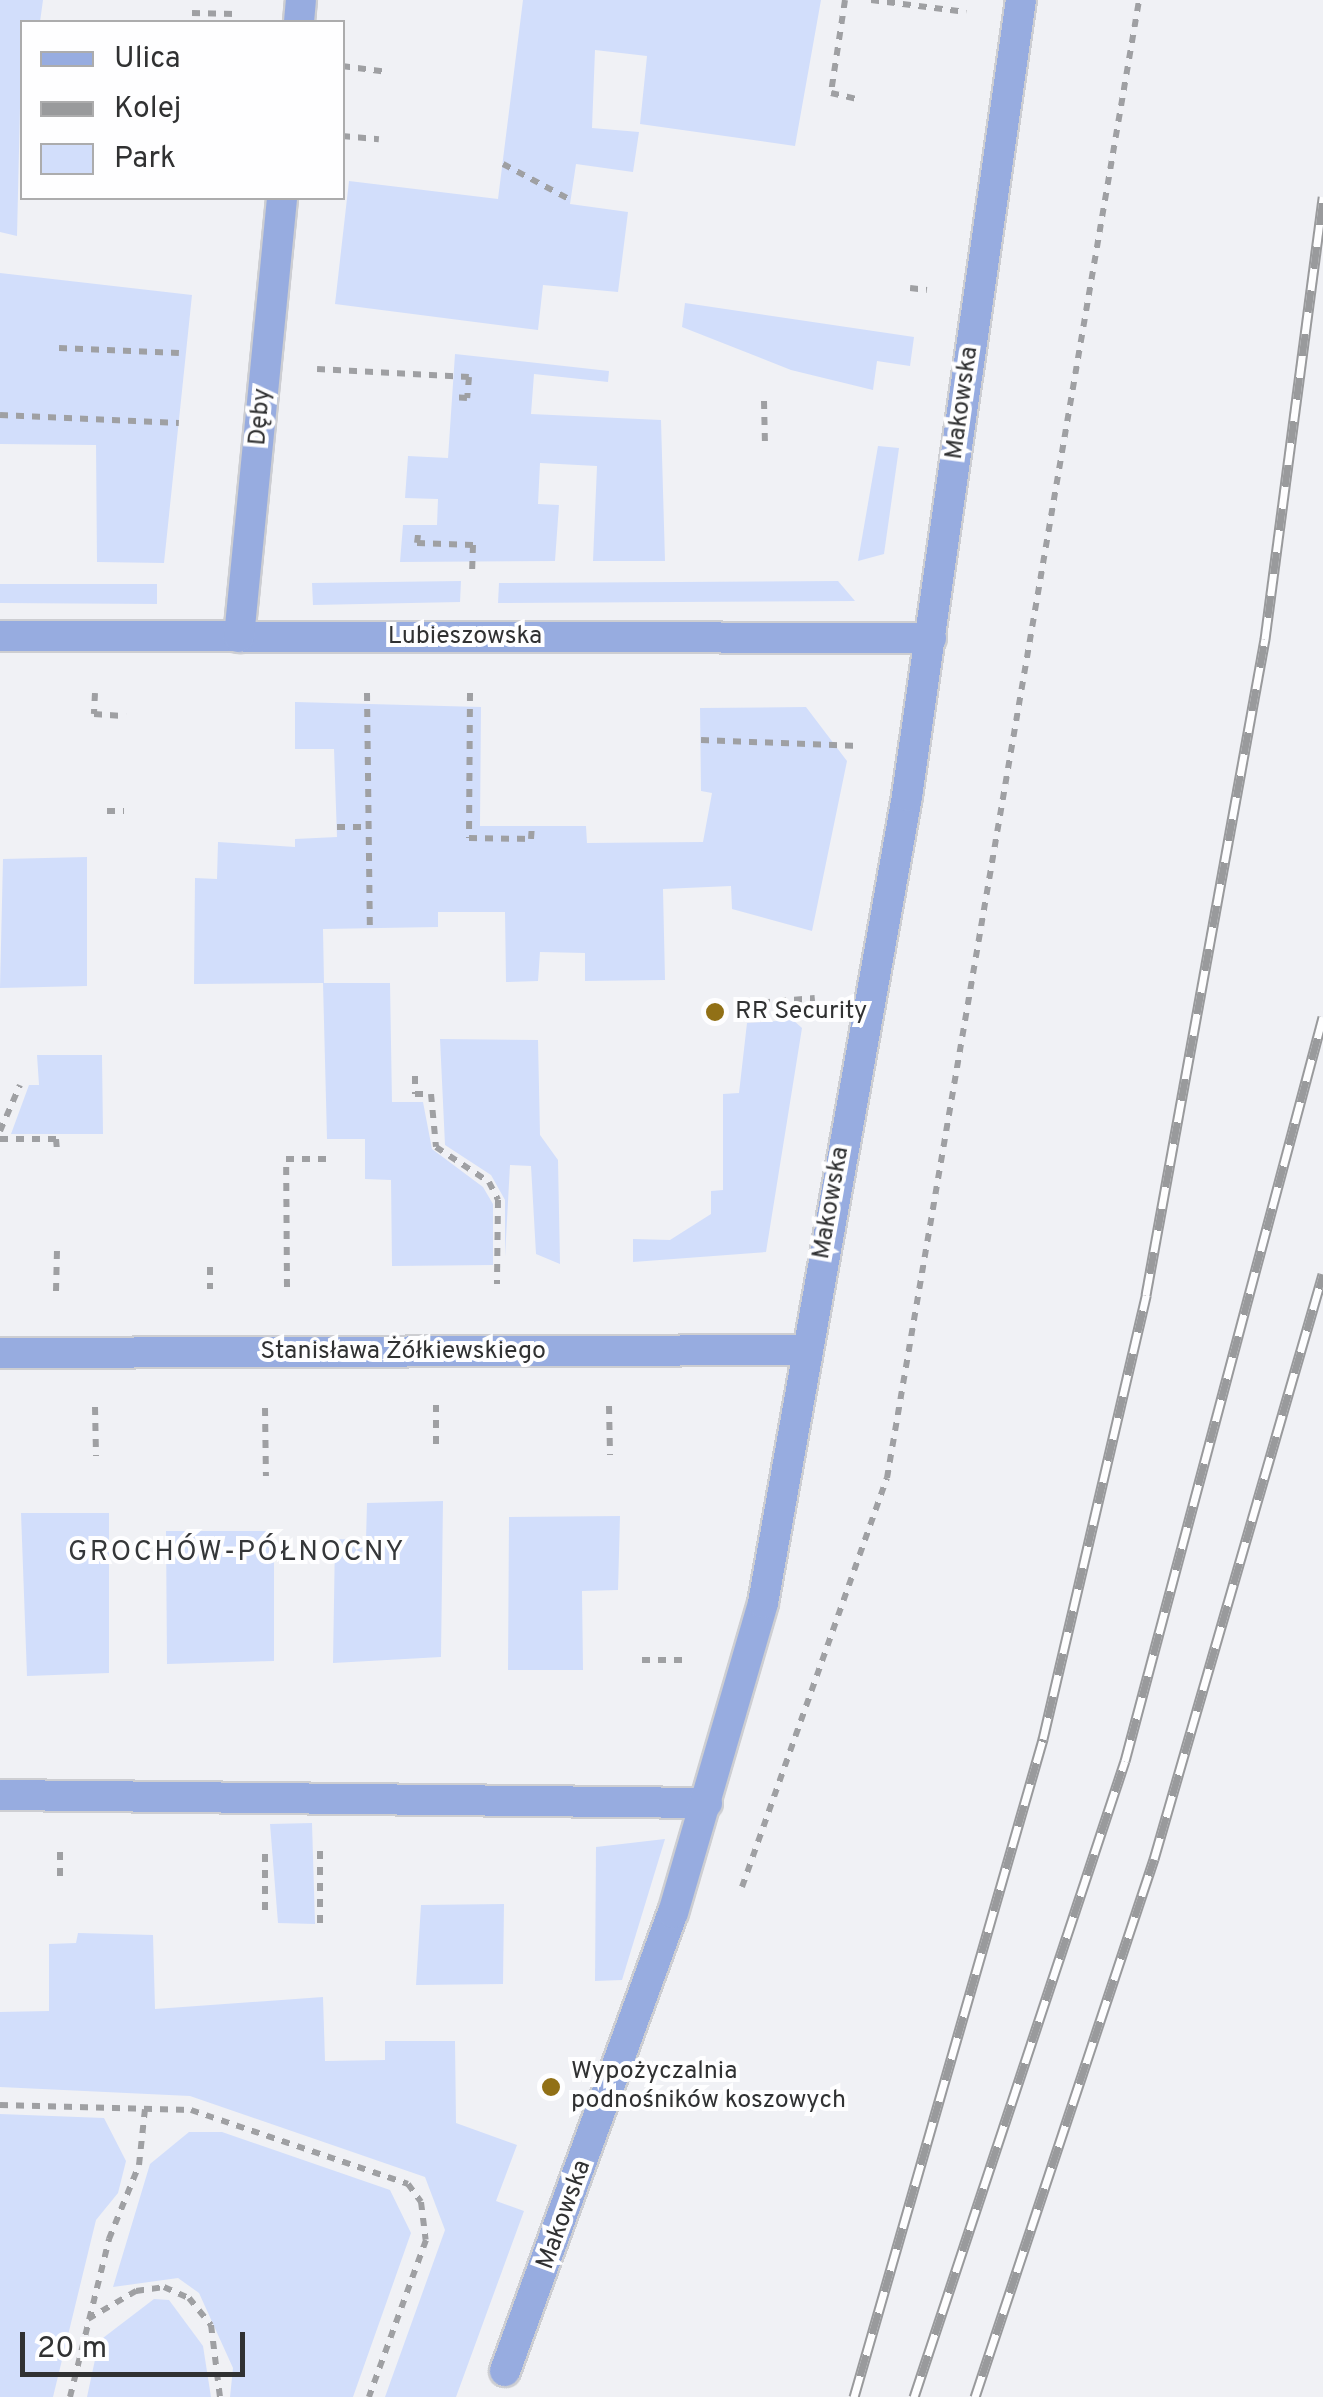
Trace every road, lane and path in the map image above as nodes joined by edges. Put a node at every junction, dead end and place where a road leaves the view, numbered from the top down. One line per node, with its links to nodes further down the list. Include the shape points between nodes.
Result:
1 (845, 0): 10 (path, via 831,94)
2 (870, 0): 6 (path)
3 (1021, 0): 28 (street, Makowska)
4 (1139, 0): 69 (path, via 887,1478)
5 (192, 13): 7 (path)
6 (970, 13)
7 (235, 14)
8 (345, 66): 9 (path)
9 (388, 72)
10 (856, 98)
11 (345, 136): 12 (path)
12 (379, 139)
13 (503, 164): 15 (path)
14 (282, 200): 27 (street, Dęby)
15 (571, 200)
16 (59, 348): 17 (path)
17 (179, 353)
18 (328, 370): 19 (path, via 468,377 467,398)
19 (452, 396)
20 (764, 400): 23 (path)
21 (0, 415): 22 (path)
22 (179, 423)
23 (764, 444)
24 (418, 535): 25 (path, via 418,542 473,545)
25 (472, 573)
26 (0, 636): 27 (street, Lubieszowska)
27 (239, 637): 28 (street, Lubieszowska)
28 (931, 638): 54 (street, Makowska)
29 (96, 693): 32 (path, via 94,714)
30 (367, 693): 39 (path)
31 (470, 693): 37 (path, via 469,838 531,838)
32 (126, 716)
33 (701, 740): 34 (path)
34 (860, 746)
35 (107, 811): 36 (path)
36 (124, 811)
37 (532, 826)
38 (338, 827): 39 (path)
39 (369, 827): 40 (path)
40 (370, 928)
41 (819, 997): 42 (path)
42 (746, 1004)
43 (415, 1076): 50 (path, via 415,1094 431,1094 436,1147 489,1182 498,1200)
44 (20, 1086): 45 (path)
45 (0, 1135): 46 (path, via 56,1139)
46 (57, 1151)
47 (326, 1159): 51 (path, via 286,1158)
48 (57, 1251): 53 (path)
49 (210, 1267): 52 (path)
50 (496, 1284)
51 (288, 1287)
52 (210, 1288)
53 (56, 1290)
54 (806, 1350): 55 (street, Stanisława Żółkiewskiego); 68 (street, Makowska, via 762,1603)
55 (0, 1353)
56 (609, 1400): 61 (path)
57 (436, 1402): 60 (path)
58 (265, 1405): 63 (path)
59 (95, 1408): 62 (path)
60 (436, 1444)
61 (610, 1455)
62 (96, 1456)
63 (266, 1476)
64 (642, 1660): 65 (path)
65 (707, 1660)
66 (0, 1795): 67 (street)
67 (320, 1800): 68 (street); 70 (path)
68 (708, 1803): 74 (street, Makowska)
69 (740, 1894)
70 (320, 1924)
71 (0, 2105): 72 (path)
72 (144, 2108): 73 (path, via 140,2164); 77 (path, via 190,2110 408,2184 421,2202 426,2240)
73 (86, 2320): 75 (path); 76 (path, via 136,2290 164,2287 189,2298 211,2326)
74 (506, 2372)
75 (70, 2397)
76 (220, 2397)
77 (369, 2397)

